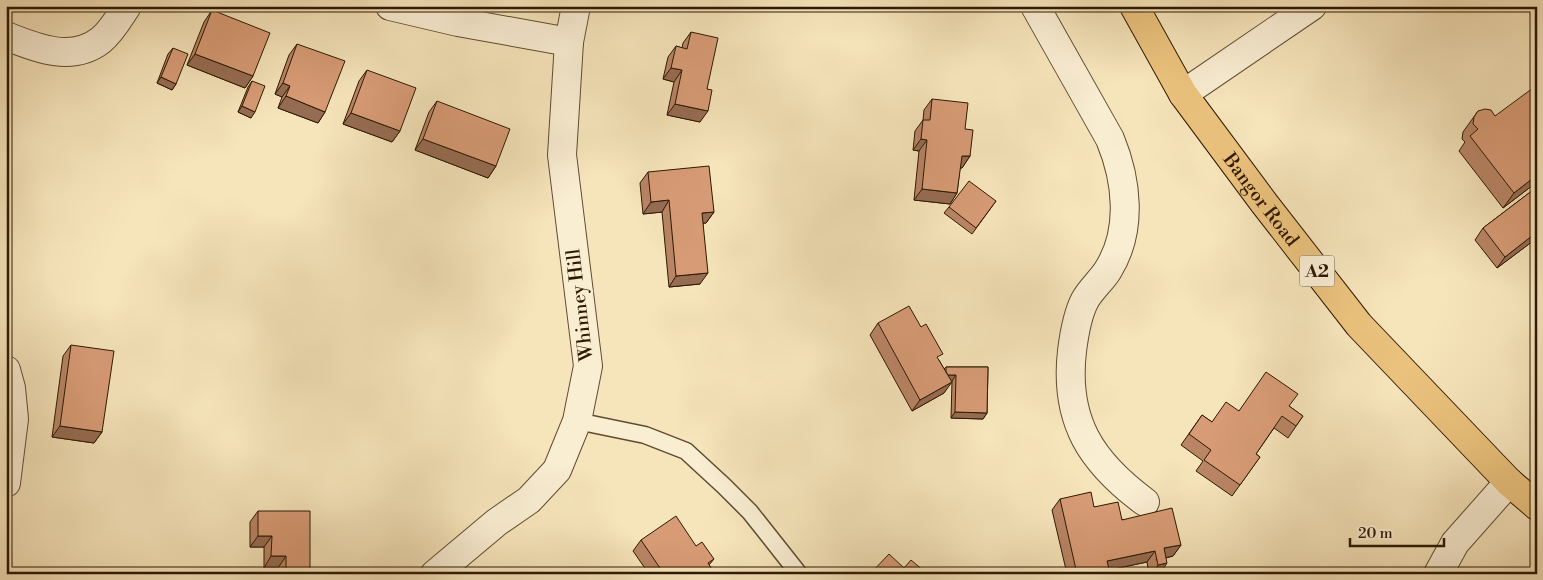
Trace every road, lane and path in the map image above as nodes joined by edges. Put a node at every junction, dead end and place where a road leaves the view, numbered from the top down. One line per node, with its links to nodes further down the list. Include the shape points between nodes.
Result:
1 (127, 6): 8 (street, via 101,40 72,52 56,52)
2 (390, 6): 7 (street)
3 (576, 6): 9 (street, Whinney Hill)
4 (1035, 6): 15 (street, via 1110,139 1124,182 1121,234 1109,269 1083,306 1074,339 1072,382 1080,428 1091,449 1124,487)
5 (1134, 6): 10 (highway, Bangor Road / A2)
6 (1312, 6): 10 (street)
7 (460, 14): 9 (street)
8 (6, 36)
9 (569, 42): 12 (street, Whinney Hill, via 562,155 588,366)
10 (1183, 94): 13 (highway, Bangor Road / A2, via 1360,325)
11 (6, 370): 14 (street, via 14,419)
12 (576, 420): 17 (street, Whinney Hill, via 557,470 529,500 497,522); 18 (lane, via 645,435 686,451 750,512)
13 (1509, 482): 16 (highway, Bangor Road / A2); 19 (street, via 1455,543)
14 (6, 483)
15 (1145, 502)
16 (1537, 506)
17 (435, 574)
18 (799, 574)
19 (1438, 574)

